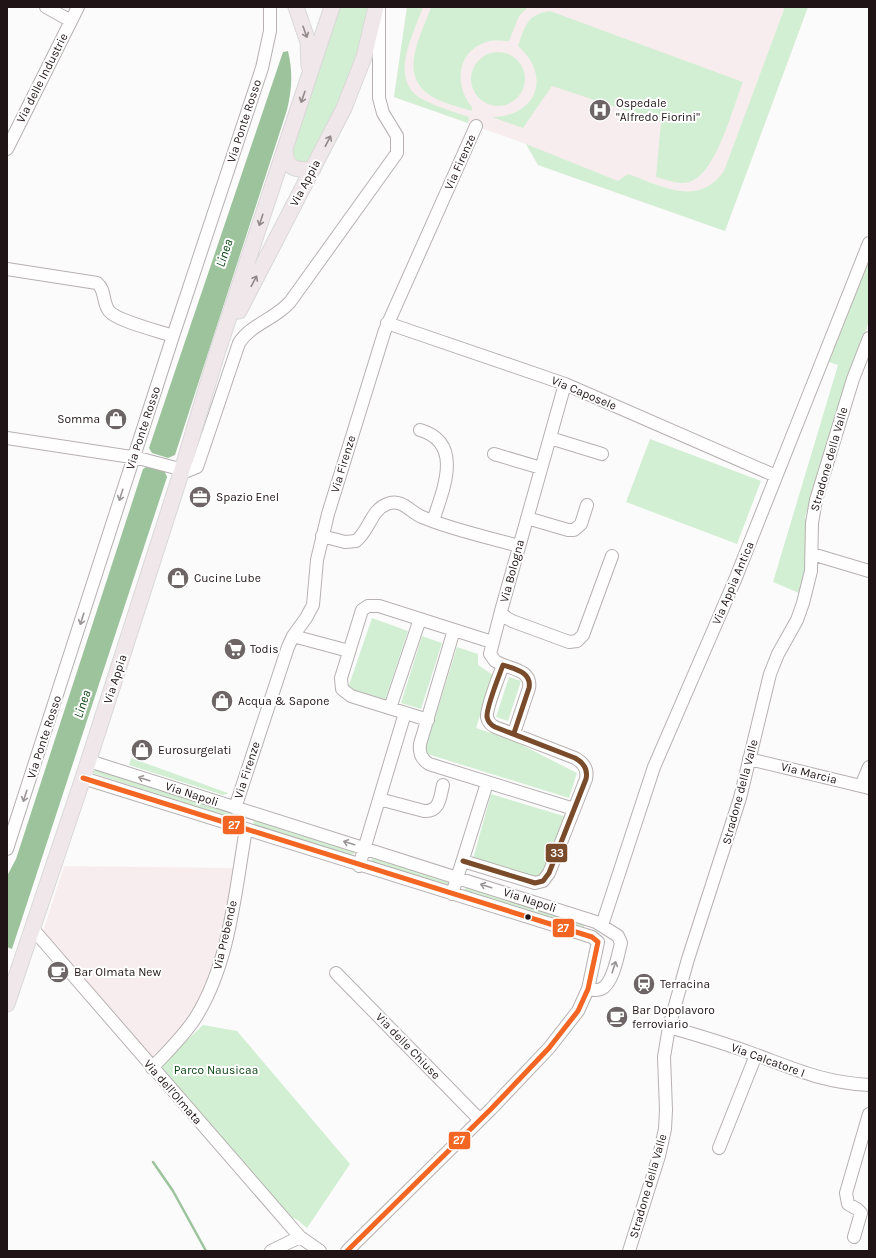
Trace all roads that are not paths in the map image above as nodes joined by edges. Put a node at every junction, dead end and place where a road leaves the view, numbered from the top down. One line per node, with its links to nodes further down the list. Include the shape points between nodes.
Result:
1 (46, 7): 8 (street)
2 (78, 7): 8 (street, Via delle Industrie)
3 (270, 7): 19 (street, Via Ponte Rosso, via 270,31 262,68)
4 (296, 7): 11 (main road, one-way to 11, via 307,38)
5 (332, 7): 11 (main road, Via Appia)
6 (376, 7): 9 (main road, Via Appia)
7 (379, 7): 10 (street)
8 (71, 21): 14 (street, Via delle Industrie)
9 (364, 57): 10 (street, via 373,57); 15 (main road, Via Appia, one-way to 9, via 344,108)
10 (380, 65): 31 (street, via 379,102 384,116 397,136 396,156 290,302 279,314 253,328 241,340 235,351 200,463 191,471)
11 (310, 76): 13 (main road, Via Appia, one-way to 13)
12 (476, 126): 18 (street, Via Firenze)
13 (285, 148): 15 (main road, via 285,158 292,167 299,170); 21 (main road, Via Appia, one-way to 21)
14 (7, 149)
15 (313, 169): 21 (main road, Via Appia, one-way to 15)
16 (869, 243): 32 (street, Via Appia Antica)
17 (7, 269): 19 (street, via 96,283 102,288 107,308 115,316)
18 (387, 323): 23 (street, Via Caposele); 36 (street, Via Firenze)
19 (173, 336): 29 (street, Via Ponte Rosso)
20 (869, 338): 22 (street, Stradone della Valle)
21 (217, 353): 31 (main road, Via Appia)
22 (864, 366): 38 (street, Stradone della Valle, via 816,500)
23 (565, 384): 26 (street, Via Bologna); 32 (street, Via Caposele)
24 (420, 430): 35 (street, via 437,439 448,461 447,477)
25 (7, 438): 29 (street)
26 (550, 438): 28 (street); 30 (street, Via Bologna)
27 (494, 454): 30 (street)
28 (602, 454)
29 (136, 458): 31 (street); 63 (street, Via Ponte Rosso, one-way to 63)
30 (541, 468): 34 (street, Via Bologna)
31 (179, 469): 53 (main road, Via Appia)
32 (776, 476): 69 (street, Via Appia Antica, via 735,580 654,768)
33 (587, 504): 34 (street, via 581,524 574,530)
34 (527, 518): 37 (street, Via Bologna)
35 (433, 521): 36 (street, via 417,515 401,504 391,503 379,509 356,541 345,542); 37 (street)
36 (322, 536): 44 (street, Via Firenze, via 316,566 313,605)
37 (519, 546): 41 (street, Via Bologna)
38 (812, 554): 40 (street); 52 (street, Stradone della Valle, via 810,576 803,603 770,674)
39 (612, 556): 41 (street, Via Bologna, via 583,635 577,641 569,642 512,621)
40 (869, 571)
41 (501, 611): 45 (street)
42 (420, 619): 43 (street); 46 (street, via 379,606 368,606 361,613); 48 (street)
43 (454, 630): 45 (street); 50 (street)
44 (293, 636): 46 (street); 60 (street, Via Firenze)
45 (492, 642): 47 (street, via 490,656)
46 (349, 651): 48 (street, via 341,678 342,689 352,696)
47 (503, 665): 51 (street, via 523,672 529,681); 51 (street, via 487,717 492,725)
48 (390, 708): 49 (street)
49 (405, 713): 50 (street); 59 (street)
50 (428, 720): 56 (street, via 420,746 422,759 429,764)
51 (514, 733): 61 (street, via 575,758 583,764 587,775)
52 (749, 759): 58 (street, Via Marcia); 74 (street, Stradone della Valle, via 738,807 688,959)
53 (89, 761): 55 (main road, Via Appia); 60 (street, Via Napoli, one-way to 53)
54 (869, 767): 58 (street)
55 (83, 778): 62 (street, Via Napoli); 70 (main road, Via Appia)
56 (487, 782): 61 (street); 65 (street)
57 (444, 784): 59 (street, via 437,806 430,811)
58 (865, 787)
59 (379, 799): 64 (street)
60 (240, 809): 62 (street, Via Firenze); 64 (street, Via Napoli, one-way to 60)
61 (574, 809): 65 (street, via 549,873 543,881 531,882)
62 (243, 828): 66 (street, Via Napoli); 76 (street, Via Prebende, via 228,932 218,968 207,996 192,1023)
63 (7, 848)
64 (365, 848): 66 (street); 67 (street, Via Napoli)
65 (462, 861): 67 (street)
66 (359, 866): 68 (street, Via Napoli)
67 (458, 877): 68 (street); 69 (street, Via Napoli, one-way to 67)
68 (452, 894): 72 (street, Via Napoli, via 592,937 598,942)
69 (602, 925): 72 (street, Via Napoli, one-way to 69, via 598,990 606,985 613,972 621,943 618,936)
70 (32, 928): 73 (main road, Via Appia); 76 (street, Via dell'Olmata)
71 (336, 973): 79 (street, Via delle Chiuse)
72 (588, 989): 79 (street, via 578,1011 549,1048)
73 (7, 1004)
74 (669, 1027): 75 (street, Via Calcatore I); 86 (street, Stradone della Valle, via 664,1064 665,1129)
75 (756, 1055): 77 (street, Via Calcatore I, via 819,1079); 80 (street)
76 (152, 1068): 81 (street, Via dell'Olmata)
77 (869, 1085)
78 (869, 1114): 82 (street, via 846,1193 848,1204 860,1213)
79 (480, 1120): 85 (street)
80 (719, 1148)
81 (300, 1237): 83 (street); 84 (street, Via dell'Olmata)
82 (854, 1237)
83 (271, 1251)
84 (320, 1251)
85 (347, 1251)
86 (629, 1251)

